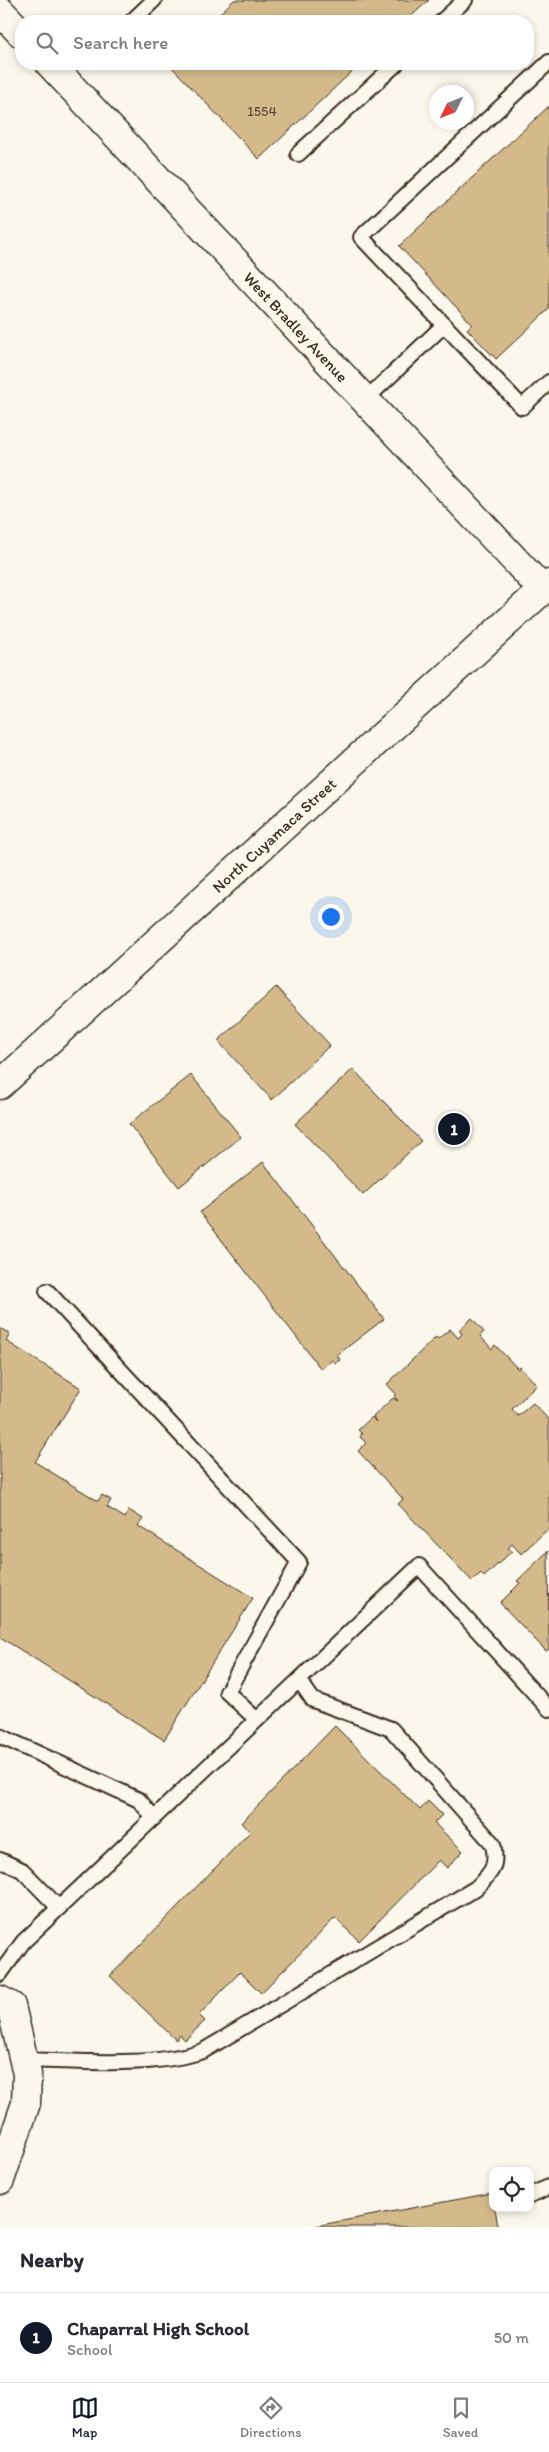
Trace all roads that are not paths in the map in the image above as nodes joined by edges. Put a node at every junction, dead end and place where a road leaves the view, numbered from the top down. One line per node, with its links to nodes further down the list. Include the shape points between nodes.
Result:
1 (154, 0): 4 (lane)
2 (465, 0): 5 (lane)
3 (0, 11): 6 (main road)
4 (138, 15)
5 (449, 15)
6 (15, 27)
7 (549, 62): 11 (lane, via 361,237)
8 (56, 70): 13 (main road, West Bradley Avenue)
9 (389, 70): 10 (lane)
10 (298, 154)
11 (444, 324): 12 (lane, via 522,407); 13 (lane)
12 (549, 382)
13 (365, 400): 14 (main road, West Bradley Avenue)
14 (546, 587): 15 (main road, North Cuyamaca Street)
15 (0, 1085)
16 (47, 1290): 19 (lane, via 299,1562 227,1692)
17 (299, 1680): 18 (lane, via 419,1566); 19 (lane); 26 (lane, via 312,1700 390,1729 493,1844 495,1866 476,1888 203,2051 161,2060)
18 (549, 1709)
19 (257, 1720): 21 (lane)
20 (0, 1736): 21 (lane, via 138,1800)
21 (154, 1818): 23 (lane)
22 (0, 1860): 23 (lane, via 22,1870)
23 (59, 1908): 24 (lane, via 24,1942)
24 (0, 1974)
25 (0, 2000): 26 (main road, via 11,2006)
26 (24, 2060): 27 (main road, via 26,2102)
27 (0, 2180)
28 (549, 2187): 29 (lane)
29 (534, 2193)

